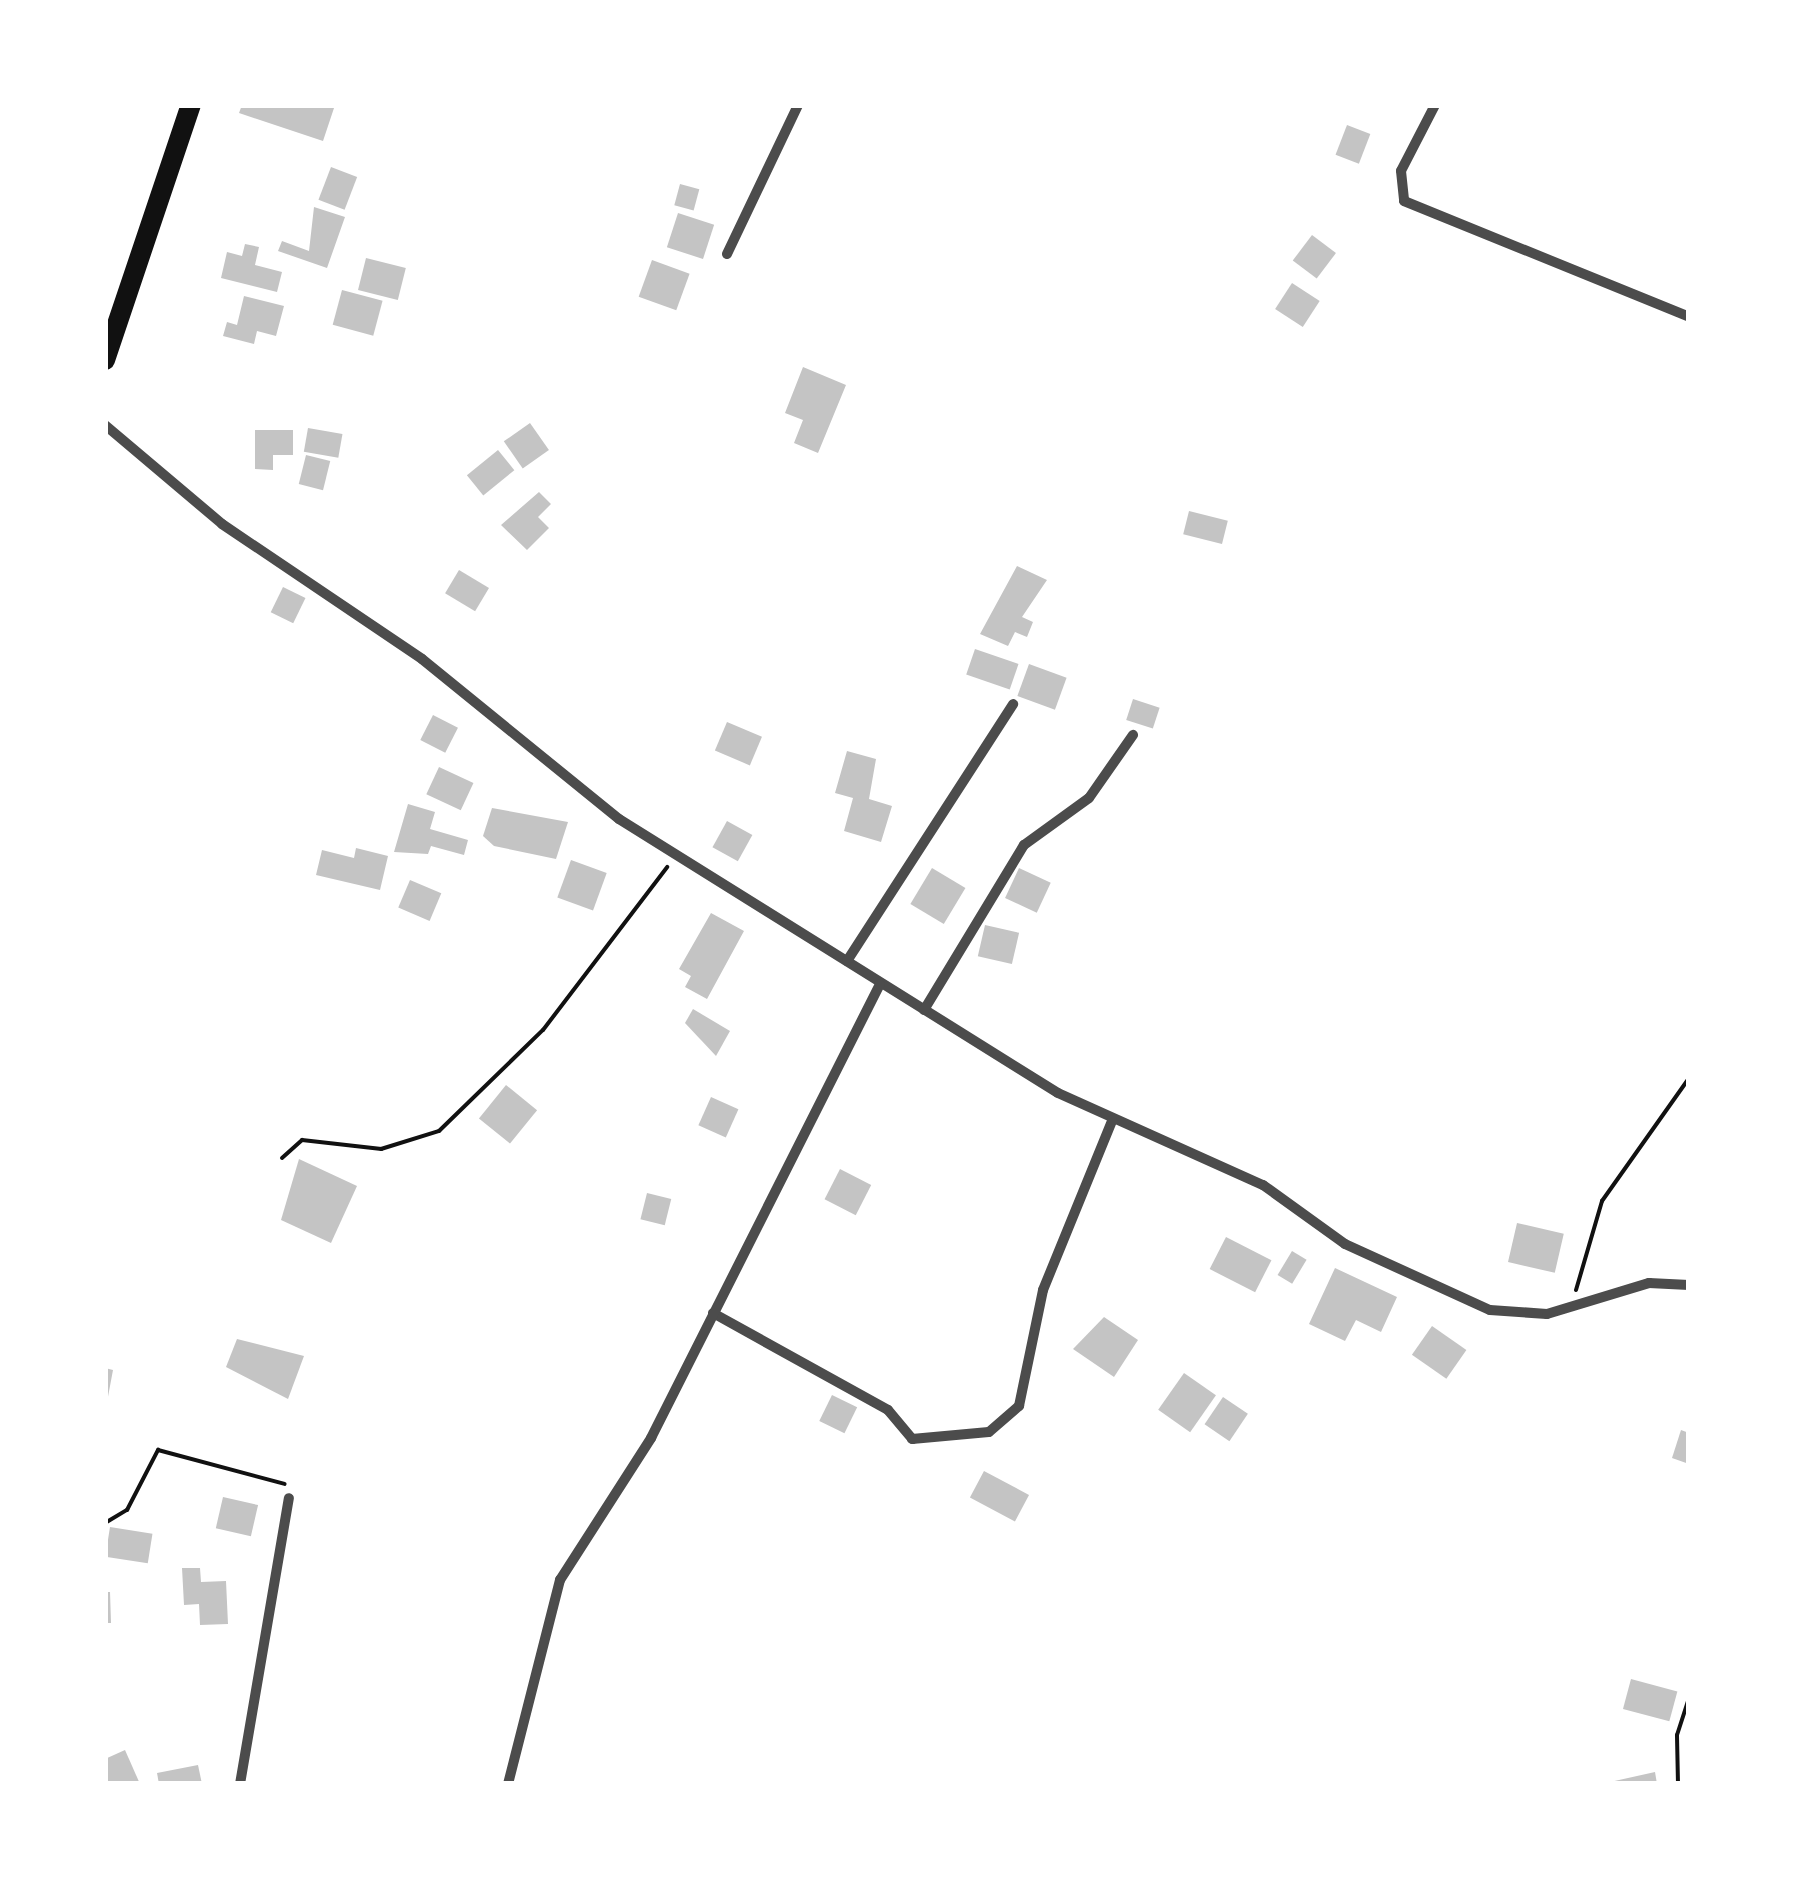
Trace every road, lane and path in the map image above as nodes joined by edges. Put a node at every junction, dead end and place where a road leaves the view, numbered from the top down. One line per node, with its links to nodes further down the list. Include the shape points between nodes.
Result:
1 (191, 105): 6 (main road)
2 (798, 105): 4 (street)
3 (1436, 105): 5 (street, via 1400,171 1404,201)
4 (726, 254)
5 (1689, 317)
6 (105, 360)
7 (105, 425): 10 (street, via 222,524 422,659)
8 (1013, 704): 11 (street)
9 (1132, 734): 13 (street, via 1088,798 1012,860)
10 (675, 855): 11 (street); 16 (path, via 543,1030 439,1132 381,1149 302,1140)
11 (847, 961): 12 (street)
12 (880, 984): 13 (street); 19 (street)
13 (924, 1010): 15 (street)
14 (1689, 1078): 18 (path, via 1602,1201)
15 (1112, 1121): 18 (street, via 1262,1185 1345,1244 1490,1310); 19 (street, via 1043,1290 1019,1406 988,1432 912,1439 888,1410)
16 (282, 1158)
17 (1689, 1285): 18 (street, via 1648,1282)
18 (1571, 1309)
19 (714, 1313): 24 (street, via 651,1438 560,1580)
20 (289, 1498): 21 (path, via 284,1483 266,1474 158,1450 128,1510); 23 (street)
21 (105, 1524)
22 (1689, 1698): 25 (path, via 1677,1735)
23 (240, 1784)
24 (508, 1784)
25 (1678, 1784)

